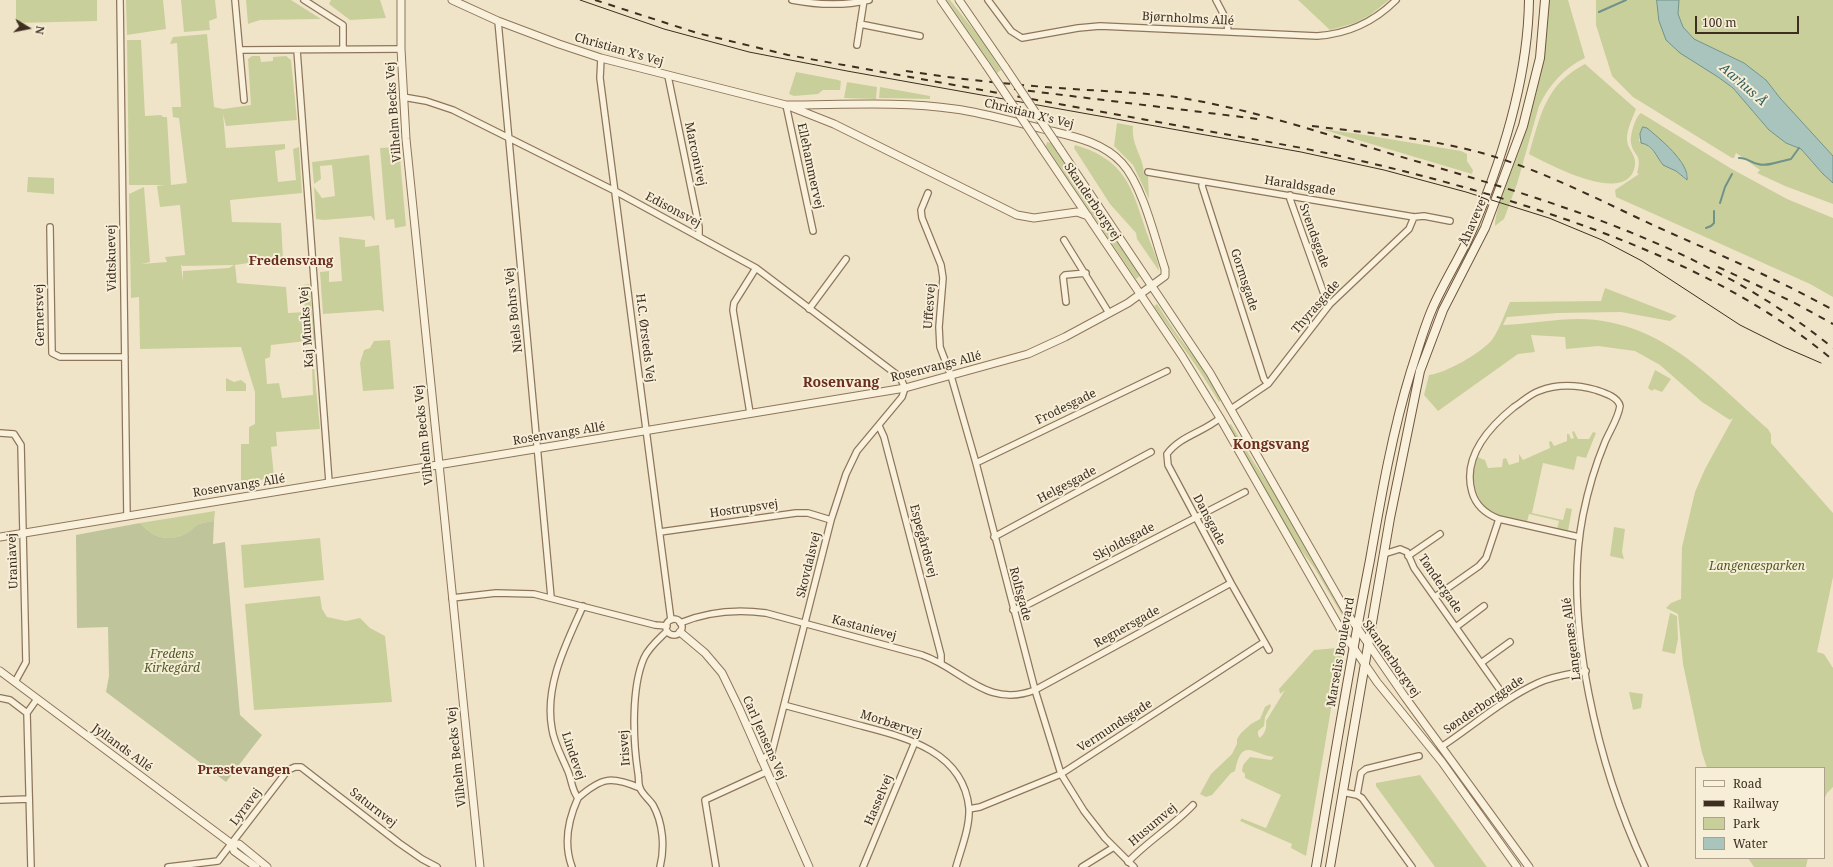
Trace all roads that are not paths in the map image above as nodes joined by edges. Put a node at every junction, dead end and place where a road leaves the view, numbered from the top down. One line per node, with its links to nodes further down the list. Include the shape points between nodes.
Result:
1 (120, 0): 53 (street, Vidtskuevej)
2 (235, 0): 23 (street)
3 (304, 0): 21 (street, via 343,25)
4 (401, 0): 22 (street, Vilhelm Becks Vej)
5 (452, 0): 16 (street, Christian X's Vej)
6 (792, 0): 7 (street, via 831,4)
7 (865, 0): 17 (street)
8 (941, 0): 37 (street, Skanderborgvej, bridge)
9 (959, 0): 47 (street, Skanderborgvej, bridge)
10 (988, 0): 18 (street, Bjørnholms Allé, via 1011,31 1022,38 1100,26)
11 (1216, 0): 18 (street, via 1227,21)
12 (1396, 0): 18 (street, Bjørnholms Allé, via 1366,23 1332,35)
13 (1529, 0): 25 (main road, Åhavevej)
14 (1534, 0): 25 (main road)
15 (1544, 0): 65 (main road, Åhavevej, via 1540,58 1523,126 1486,228 1435,330 1420,371)
16 (498, 21): 26 (street, Christian X's Vej); 31 (street, Niels Bohrs Vej)
17 (860, 24): 19 (street); 20 (street)
18 (1228, 32)
19 (920, 36)
20 (857, 45)
21 (343, 48): 22 (street); 24 (street)
22 (401, 49): 28 (street, Vilhelm Becks Vej)
23 (240, 50): 24 (street); 29 (street)
24 (297, 50): 70 (street, Kaj Munks Vej)
25 (1525, 55): 64 (main road, Åhavevej, via 1516,101 1492,179 1466,243 1430,314 1410,373)
26 (602, 58): 27 (street, Christian X's Vej); 34 (street, H.C. Ørsteds Vej, via 600,78)
27 (668, 76): 30 (street, Christian X's Vej); 42 (street, Marconivej)
28 (403, 97): 31 (street, Edisonsvej, via 438,104); 69 (street, Vilhelm Becks Vej)
29 (244, 100)
30 (786, 105): 37 (street, Christian X's Vej, via 834,124 1017,215 1034,218 1078,212); 41 (street, Ellehammervej); 47 (street, Christian X's Vej, via 908,105 954,109 1074,136 1095,144 1123,164 1141,198 1165,269 1163,278)
31 (508, 138): 34 (street, Edisonsvej); 66 (street, Niels Bohrs Vej)
32 (1148, 172): 33 (street, Haraldsgade)
33 (1203, 182): 36 (street, Haraldsgade); 56 (street, Gormsgade, via 1202,186 1264,379)
34 (615, 191): 42 (street, Edisonsvej); 62 (street, H.C. Ørsteds Vej)
35 (928, 193): 55 (street, Uffesvej, via 921,210 943,273 939,338)
36 (1290, 196): 38 (street, Haraldsgade); 50 (street, Svendsgade, via 1325,297)
37 (1088, 216): 48 (street, Skanderborgvej)
38 (1414, 217): 39 (street, Haraldsgade, via 1424,216); 50 (street, Thyrasgade, via 1409,229)
39 (1450, 221)
40 (50, 226): 53 (street, Gernersvej, via 52,353 60,358)
41 (813, 231)
42 (699, 237): 45 (street, Edisonsvej)
43 (1064, 240): 46 (street)
44 (846, 259): 51 (street)
45 (756, 268): 51 (street, Edisonsvej); 59 (street, via 734,303 733,310)
46 (1086, 273): 49 (street, via 1065,274 1063,277); 52 (street)
47 (1153, 286): 48 (street, Christian X's Vej); 58 (street, Skanderborgvej)
48 (1141, 294): 52 (street, Rosenvangs Allé); 60 (street, Skanderborgvej)
49 (1066, 302)
50 (1330, 304): 56 (street, Thyrasgade)
51 (809, 309): 57 (street, Edisonsvej, via 900,377)
52 (1109, 313): 55 (street, Rosenvangs Allé, via 1028,354)
53 (125, 357): 72 (street, Vidtskuevej)
54 (1166, 371): 68 (street, Frodesgade)
55 (950, 376): 57 (street, Rosenvangs Allé); 68 (street, Rolfsgade)
56 (1268, 384): 58 (street, Thyrasgade)
57 (905, 388): 59 (street, Rosenvangs Allé); 61 (street, Skovdalsvej, via 899,403)
58 (1231, 409): 60 (street); 96 (street, Skanderborgvej)
59 (750, 413): 62 (street, Rosenvangs Allé)
60 (1220, 418): 73 (street, Dansgade, via 1213,425 1176,445 1168,454 1168,465); 101 (street, Skanderborgvej, via 1299,559)
61 (879, 426): 75 (street, Skovdalsvej, via 851,461); 103 (street, Espegårdsvej, via 884,437)
62 (646, 432): 66 (street, Rosenvangs Allé); 76 (street, H.C. Ørsteds Vej)
63 (0, 433): 77 (street, Uraniavej, via 10,433 21,445)
64 (1392, 442): 96 (main road, Marselis Boulevard)
65 (1404, 445): 82 (main road, Marselis Boulevard)
66 (538, 449): 69 (street, Rosenvangs Allé); 85 (street, Niels Bohrs Vej)
67 (1151, 452): 80 (street, Helgesgade)
68 (976, 463): 80 (street, Rolfsgade)
69 (439, 465): 70 (street, Rosenvangs Allé); 87 (street, Vilhelm Becks Vej)
70 (329, 482): 72 (street, Rosenvangs Allé)
71 (1245, 492): 73 (street, Skjoldsgade)
72 (127, 516): 77 (street, Rosenvangs Allé)
73 (1195, 517): 84 (street, Dansgade); 90 (street, Skjoldsgade)
74 (1499, 519): 81 (street); 81 (street, Langenæs Allé, via 1479,507 1473,495 1469,473 1477,447 1497,422 1539,391 1556,386 1598,391 1616,399 1620,406 1596,466); 86 (street, via 1490,549 1483,562)
75 (832, 520): 76 (street, Hostrupsvej, via 808,513 796,513); 93 (street, Skovdalsvej)
76 (660, 532): 91 (street, H.C. Ørsteds Vej)
77 (23, 533): 79 (street, Rosenvangs Allé); 108 (street, Uraniavej, via 26,662)
78 (1440, 534): 83 (street)
79 (0, 537)
80 (994, 537): 90 (street, Rolfsgade)
81 (1579, 537): 107 (street, Langenæs Allé, via 1576,579)
82 (1384, 554): 83 (street, Tøndergade, via 1400,549 1407,552); 100 (main road, Marselis Boulevard)
83 (1408, 556): 86 (street, Tøndergade)
84 (1231, 583): 98 (street, Dansgade); 109 (street, Regnersgade)
85 (551, 597): 87 (street, via 515,592); 88 (street)
86 (1435, 597): 94 (street, Tøndergade)
87 (452, 598): 139 (street, Vilhelm Becks Vej)
88 (583, 606): 95 (street); 125 (street, Lindevej, via 558,667 550,707 552,730 572,781 573,791)
89 (1484, 606): 94 (street, Tøndergade)
90 (1013, 610): 109 (street, Rolfsgade)
91 (671, 620): 92 (street); 95 (street)
92 (680, 623): 93 (street, Kastanievej, via 697,616 738,610 766,613); 97 (street)
93 (805, 624): 103 (street, Kastanievej, via 922,655); 113 (street, Skovdalsvej)
94 (1456, 627): 104 (street, Tøndergade)
95 (667, 628): 97 (street, via 673,634); 122 (street, Irisvej, via 649,649 639,677 634,733)
96 (1357, 629): 100 (street, Skanderborgvej); 101 (main road, Marselis Boulevard)
97 (680, 632): 118 (street, Carl Jensens Vej, via 706,653 722,673)
98 (1264, 642): 102 (street, Dansgade); 121 (street, Vermundsgade)
99 (1510, 642): 104 (street)
100 (1368, 645): 105 (main road, Marselis Boulevard); 116 (street, Skanderborgvej)
101 (1353, 648): 105 (street, Skanderborgvej); 148 (main road, Marselis Boulevard)
102 (1269, 650)
103 (941, 663): 109 (street, Kastanievej, via 969,683 997,694 1021,695)
104 (1481, 663): 112 (street, Tøndergade)
105 (1364, 664): 123 (main road, Marselis Boulevard); 151 (street, Skanderborgvej, via 1442,762)
106 (0, 671): 108 (street, Jyllands Allé)
107 (1586, 671): 112 (street, Sønderborggade, via 1538,683); 153 (street, Langenæs Allé, via 1604,753 1619,802)
108 (16, 682): 111 (street, Jyllands Allé)
109 (1035, 690): 121 (street, Rolfsgade)
110 (0, 698): 114 (street, via 10,700)
111 (37, 699): 114 (street); 130 (street, Jyllands Allé)
112 (1507, 700): 116 (street, Sønderborggade)
113 (784, 705): 115 (street, Morbærvej); 118 (street, Skovdalsvej, via 772,752)
114 (27, 714): 127 (street)
115 (915, 742): 129 (street, Morbærvej, via 941,756 956,773 963,784); 144 (street, Hasselvej)
116 (1441, 747): 152 (street, Skanderborgvej)
117 (1419, 756): 124 (street, via 1366,769 1362,773)
118 (761, 760): 120 (street, Carl Jensens Vej)
119 (295, 767): 130 (street, Lyravej, via 288,770); 138 (street, Saturnvej, via 302,767 399,843)
120 (766, 772): 142 (street, via 705,800); 143 (street, Carl Jensens Vej)
121 (1061, 774): 129 (street, Vermundsgade, via 980,807); 131 (street, Rolfsgade, via 1084,811)
122 (640, 788): 125 (street, via 622,781 606,780 597,783); 141 (street, via 653,805 658,818 663,844)
123 (1342, 792): 124 (street); 149 (main road, Marselis Boulevard)
124 (1357, 794): 150 (street)
125 (578, 798): 140 (street, Lindevej, via 568,828 567,845)
126 (0, 800): 127 (street)
127 (30, 800): 134 (street)
128 (1193, 805): 132 (street, Husumvej)
129 (969, 809): 145 (street, Morbærvej, via 966,834)
130 (232, 844): 133 (street, Lyravej); 136 (street, Jyllands Allé, via 234,851); 137 (street, Jyllands Allé, via 239,844)
131 (1114, 847): 132 (street, Rolfsgade); 146 (street)
132 (1128, 862): 147 (street, Rolfsgade)
133 (215, 865): 135 (street)
134 (31, 867)
135 (168, 867)
136 (256, 867)
137 (267, 867)
138 (438, 867)
139 (480, 867)
140 (572, 867)
141 (660, 867)
142 (716, 867)
143 (808, 867)
144 (863, 867)
145 (956, 867)
146 (1082, 867)
147 (1134, 867)
148 (1316, 867)
149 (1330, 867)
150 (1412, 867)
151 (1517, 867)
152 (1529, 867)
153 (1645, 867)

